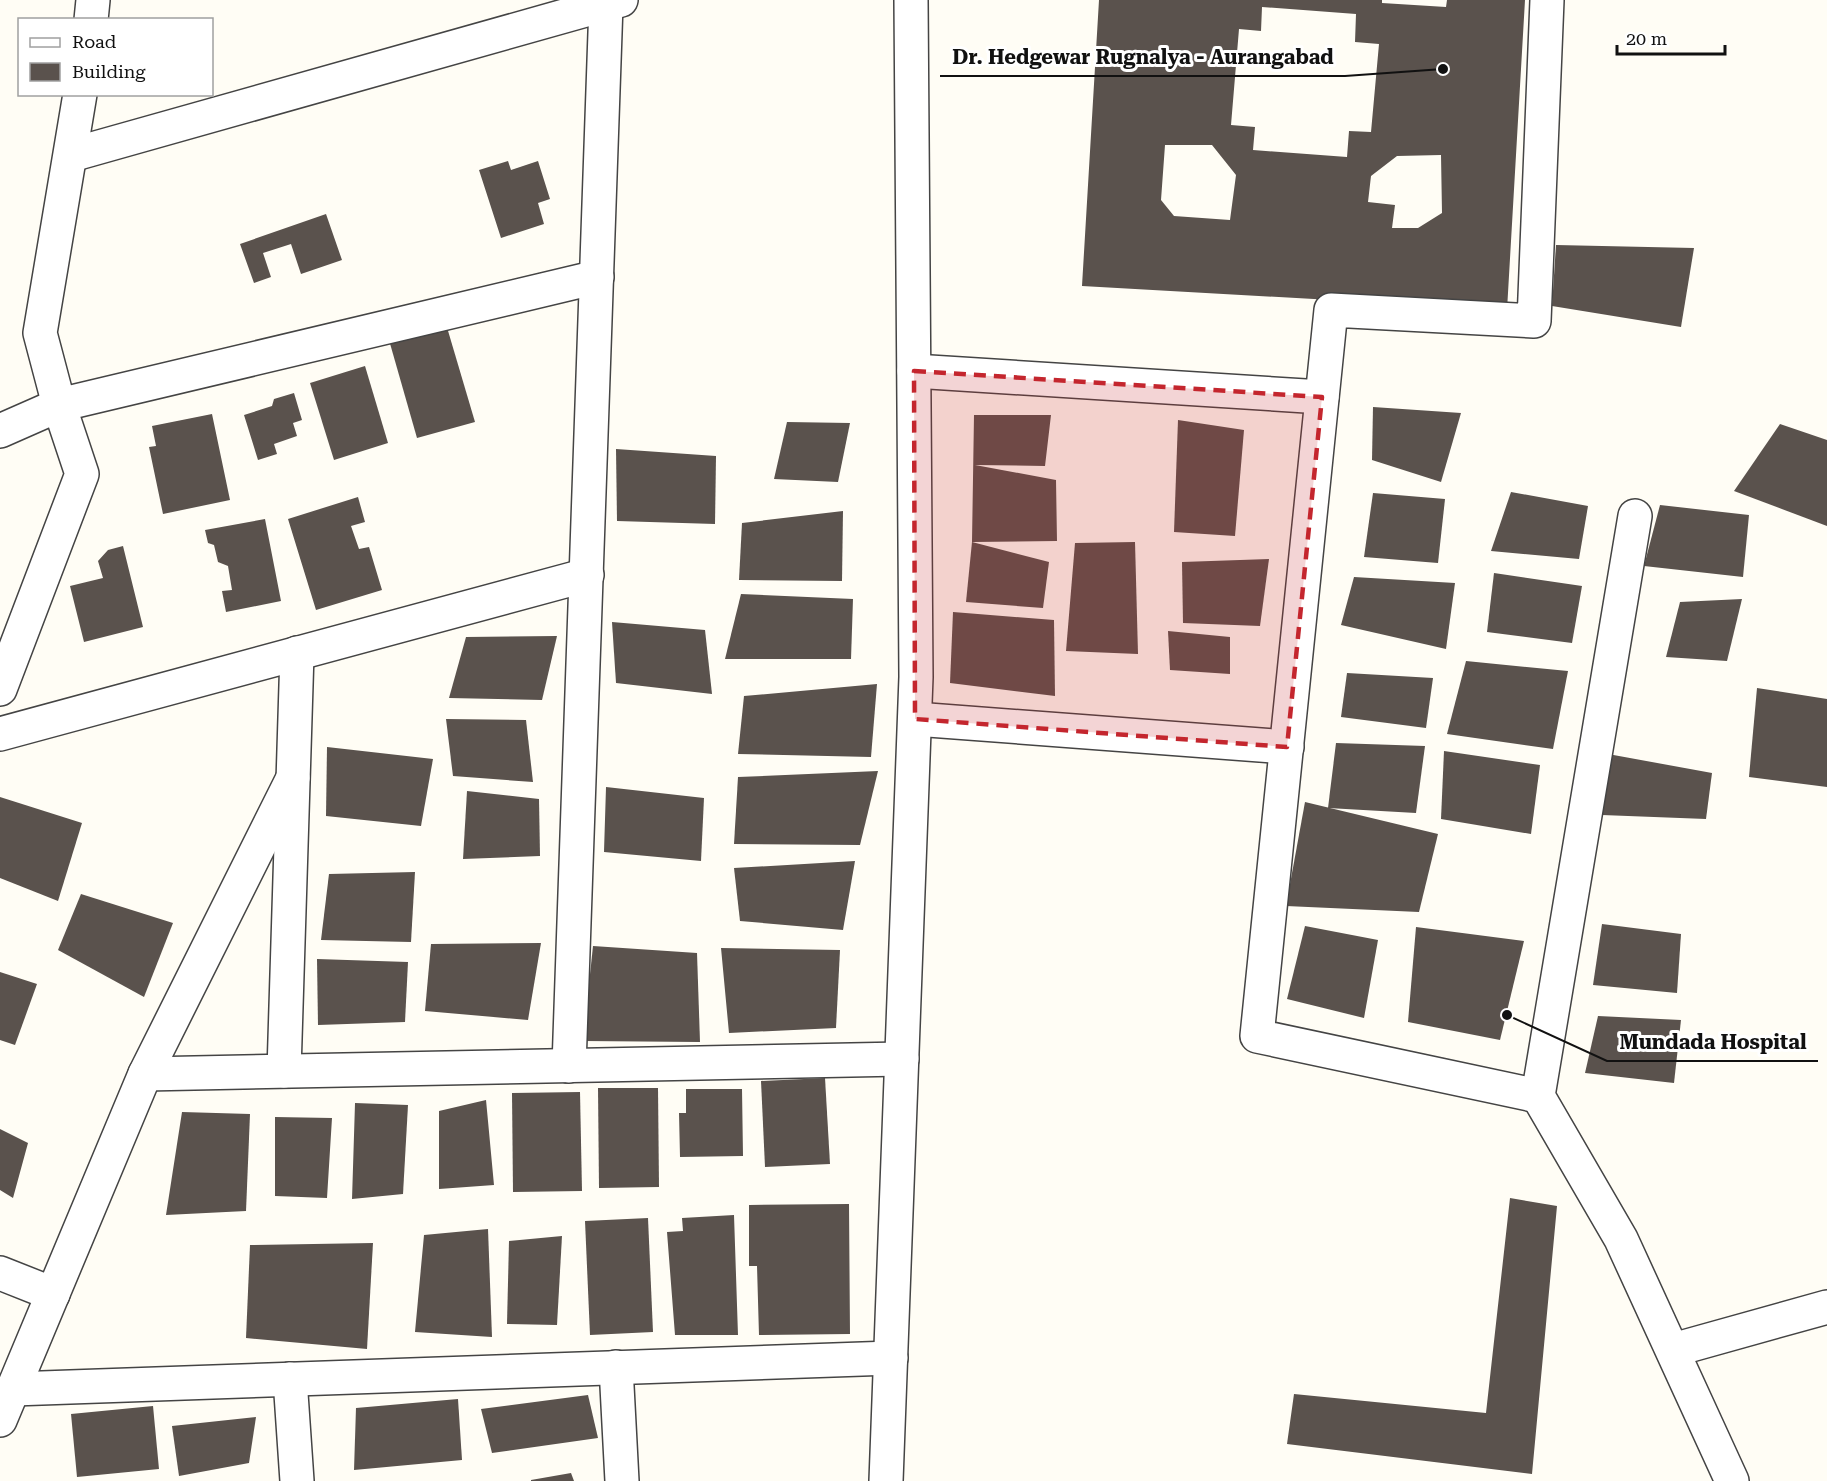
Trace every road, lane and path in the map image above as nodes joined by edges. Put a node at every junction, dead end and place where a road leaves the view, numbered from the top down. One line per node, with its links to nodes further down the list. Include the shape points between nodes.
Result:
1 (93, 0): 5 (street)
2 (911, 0): 9 (street)
3 (1547, 0): 10 (street, via 1534,321 1331,310)
4 (613, 2): 7 (street); 8 (street)
5 (91, 18)
6 (80, 96): 7 (street)
7 (71, 155): 11 (street, via 40,333)
8 (597, 277): 11 (street); 14 (street)
9 (914, 371): 10 (street); 17 (street)
10 (1322, 397): 19 (street)
11 (59, 405): 12 (street); 16 (street, via 82,474)
12 (0, 431)
13 (1635, 516): 25 (street)
14 (586, 575): 15 (street); 22 (street)
15 (297, 653): 18 (street); 20 (street)
16 (0, 689)
17 (915, 719): 19 (street); 21 (street)
18 (0, 734)
19 (1287, 747): 25 (street, via 1257,1036)
20 (293, 778): 23 (street); 24 (street)
21 (902, 1059): 22 (street); 30 (street)
22 (569, 1066): 23 (street)
23 (284, 1071): 24 (street)
24 (145, 1074): 27 (street)
25 (1538, 1096): 29 (street, via 1621,1239)
26 (0, 1273): 27 (street)
27 (53, 1294): 33 (street)
28 (1827, 1306): 29 (street)
29 (1673, 1350): 38 (street)
30 (891, 1358): 31 (street); 37 (street)
31 (616, 1367): 32 (street); 36 (street)
32 (290, 1379): 33 (street); 35 (street)
33 (13, 1389): 34 (street)
34 (0, 1420)
35 (297, 1481)
36 (622, 1481)
37 (886, 1481)
38 (1732, 1481)

